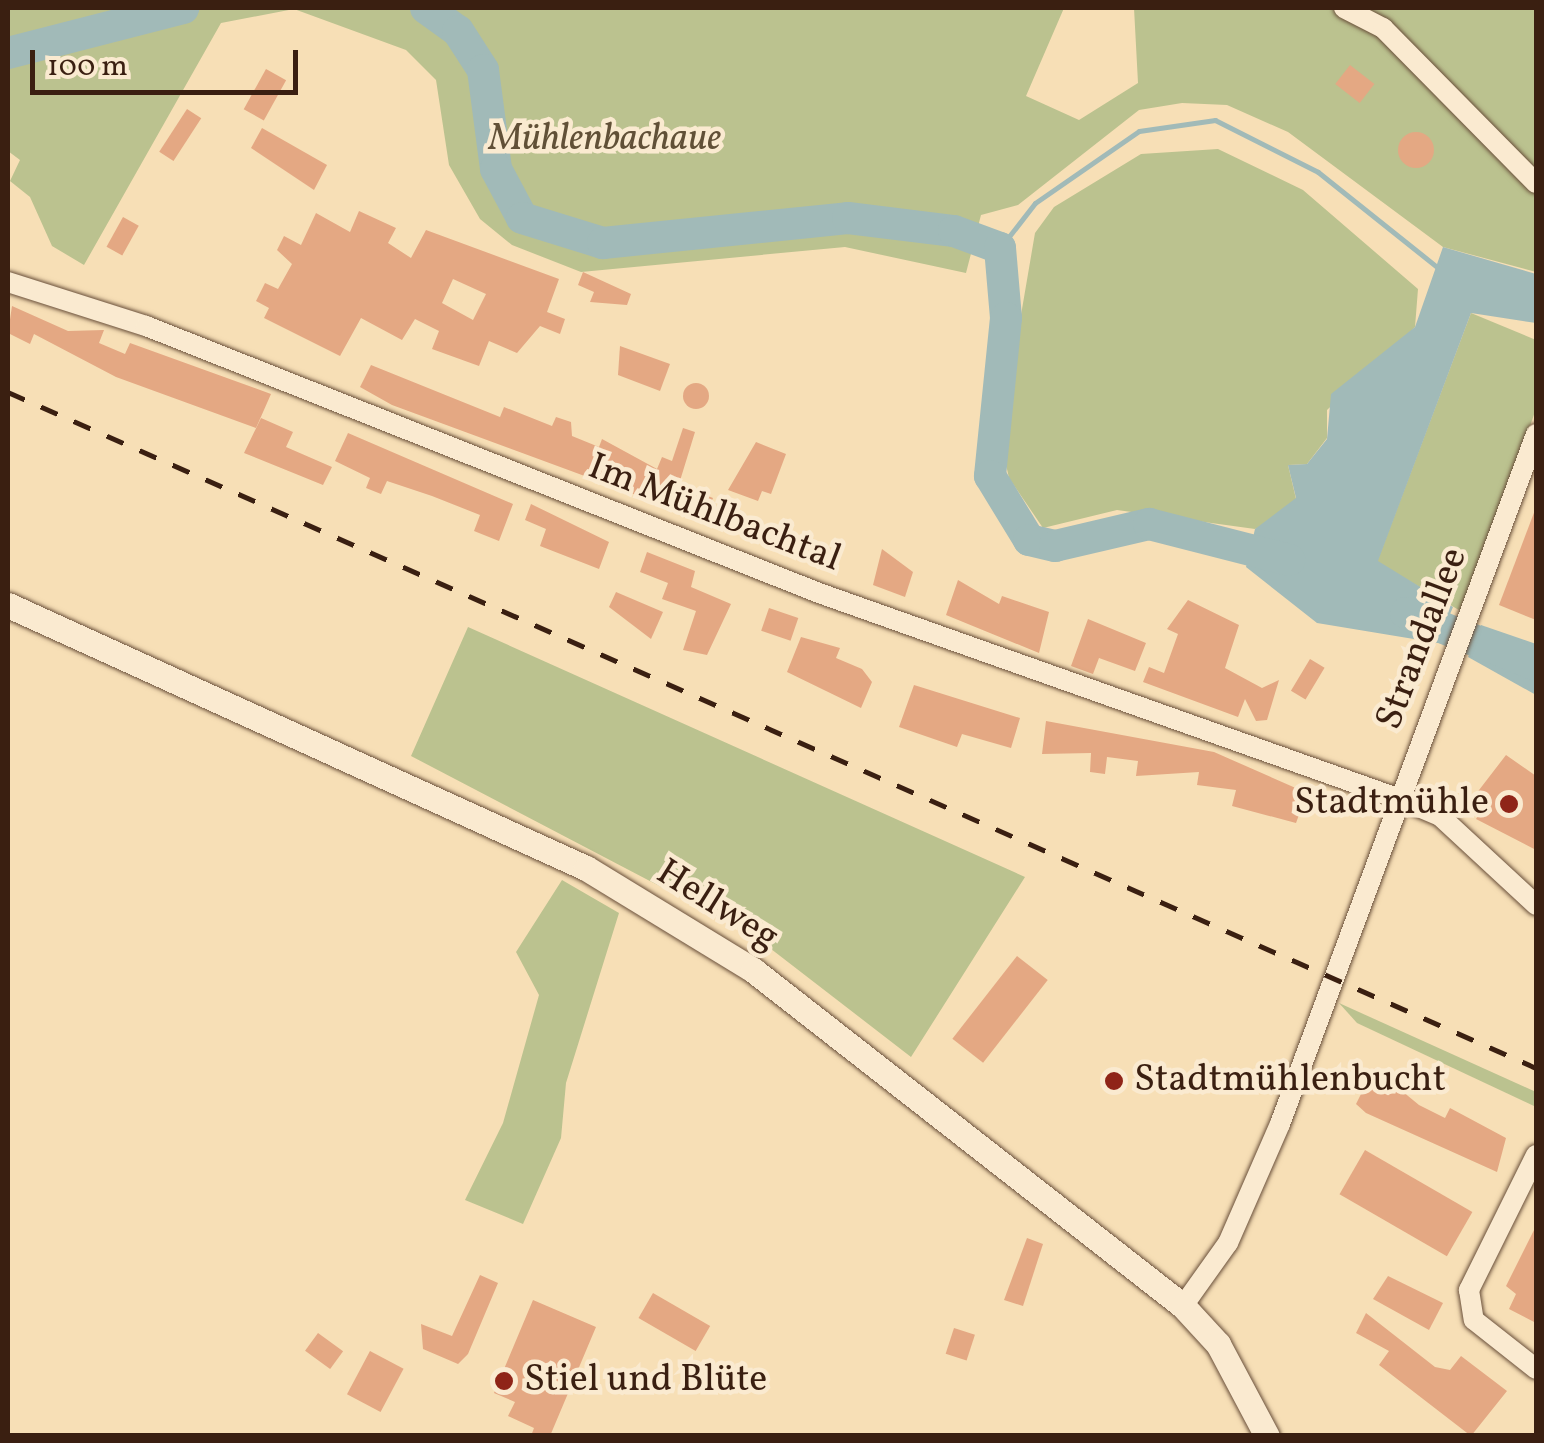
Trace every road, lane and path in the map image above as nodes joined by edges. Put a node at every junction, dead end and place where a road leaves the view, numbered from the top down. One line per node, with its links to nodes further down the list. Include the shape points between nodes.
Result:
1 (1344, 8): 2 (street, via 1384,28)
2 (1536, 183)
3 (8, 282): 6 (street, Im Mühlbachtal, via 146,326 818,593)
4 (1536, 434): 6 (street, Strandallee)
5 (8, 605): 9 (street, Hellweg, via 586,868 753,970)
6 (1400, 799): 7 (street, Im Mühlbachtal, via 1440,816); 9 (street, Strandallee, via 1256,1181 1228,1243)
7 (1536, 904)
8 (1536, 1154): 10 (street, via 1469,1290 1474,1320)
9 (1183, 1306): 11 (street, Hellweg, via 1218,1344)
10 (1536, 1370)
11 (1268, 1436)

